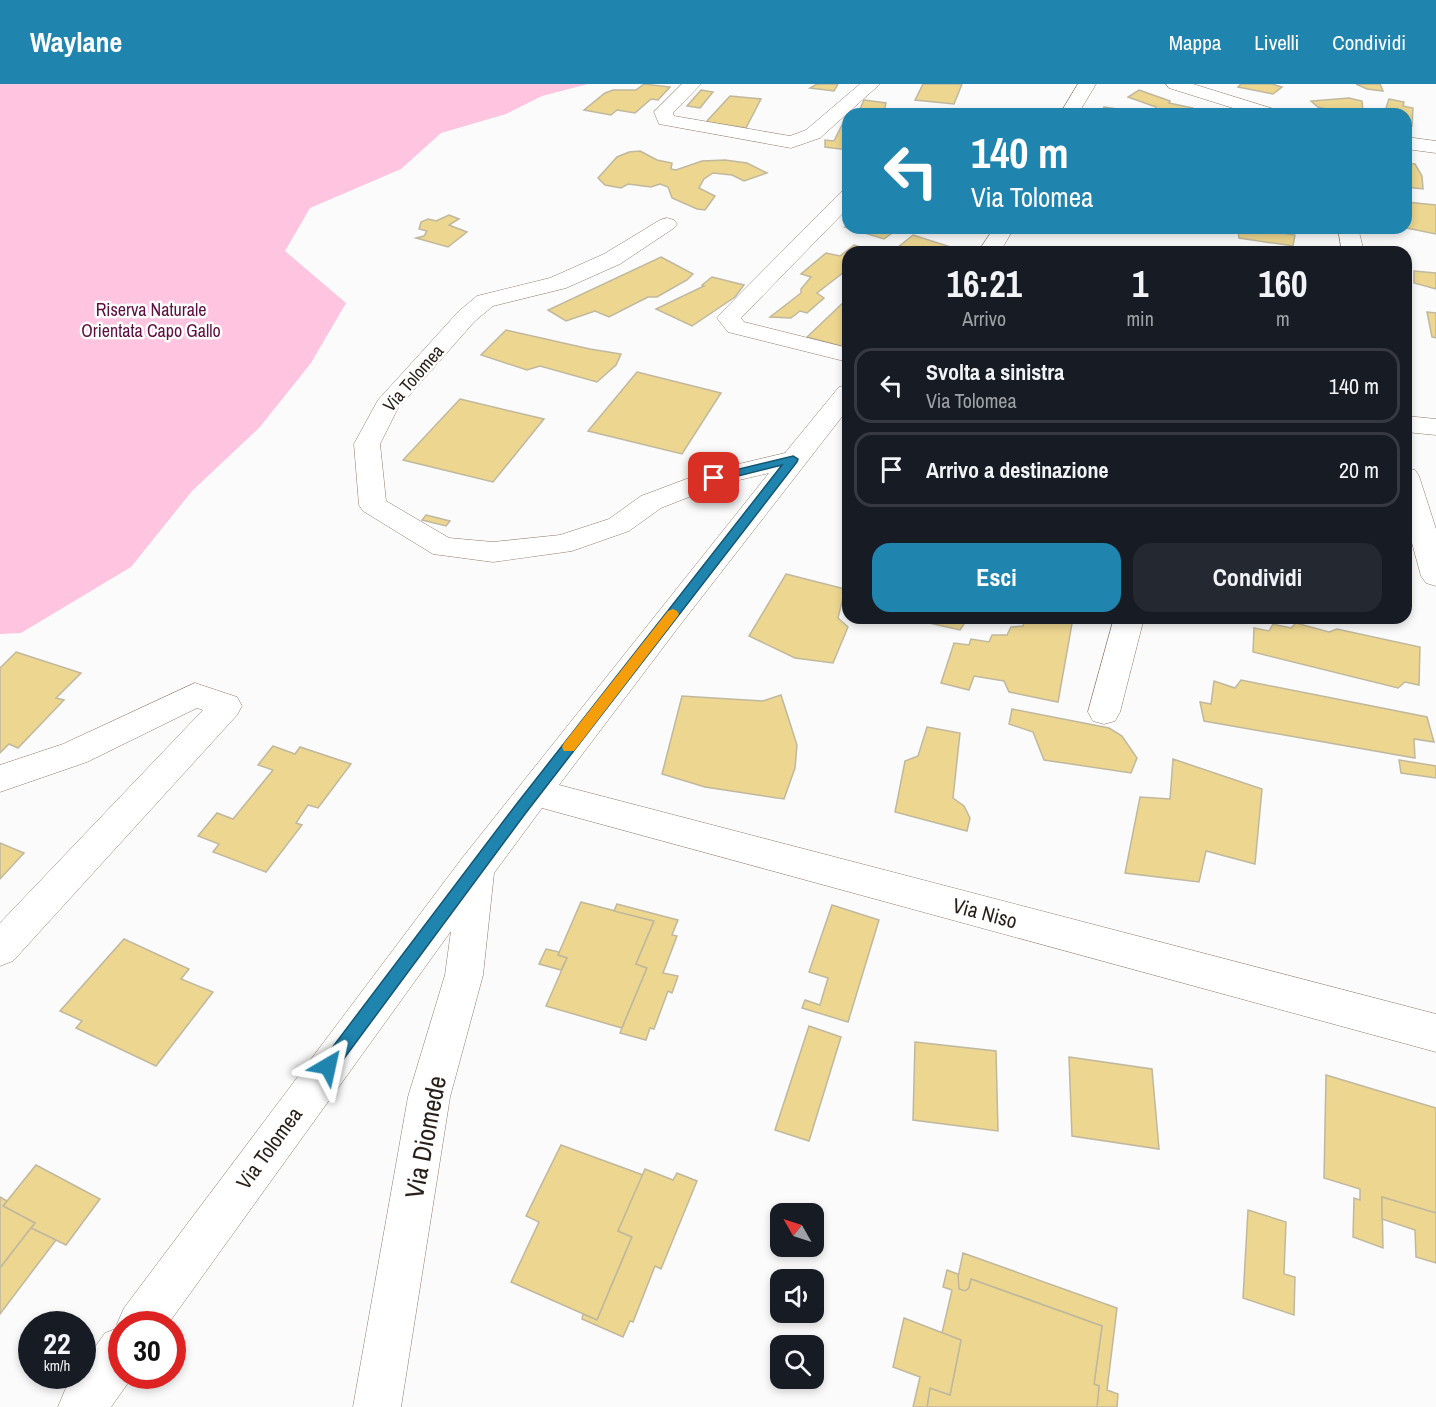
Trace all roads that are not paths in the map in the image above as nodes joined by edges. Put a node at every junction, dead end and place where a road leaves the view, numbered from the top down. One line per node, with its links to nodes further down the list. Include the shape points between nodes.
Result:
1 (692, 84): 8 (street, via 663,112 666,120 791,142 813,134)
2 (872, 84): 5 (street)
3 (1088, 84): 6 (street)
4 (1175, 84): 7 (street)
5 (844, 108)
6 (1073, 108)
7 (1252, 108)
8 (842, 109)
9 (1412, 144): 10 (street)
10 (1436, 147)
11 (842, 202): 13 (street, via 729,318 736,327)
12 (667, 224): 17 (street, Via Tolomea, via 612,259 558,283 485,301 467,316 387,405 367,444 373,505 443,547 493,552 539,547 562,544 619,525 651,502 714,478)
13 (842, 354)
14 (842, 399): 17 (street, Via Tolomea)
15 (1412, 425): 16 (street)
16 (1436, 427)
17 (793, 459): 23 (street, Via Tolomea)
18 (1412, 511): 19 (street)
19 (1436, 576)
20 (1127, 624): 21 (street)
21 (1104, 712)
22 (0, 779): 25 (street, via 75,753 195,695 226,706)
23 (534, 792): 24 (street, Via Tolomea); 26 (street, Via Niso)
24 (476, 868): 27 (street, Via Tolomea); 30 (street, Via Diomede, via 464,975 429,1097)
25 (0, 949)
26 (1436, 1033)
27 (150, 1311)
28 (108, 1370): 29 (street)
29 (82, 1407)
30 (377, 1407)

